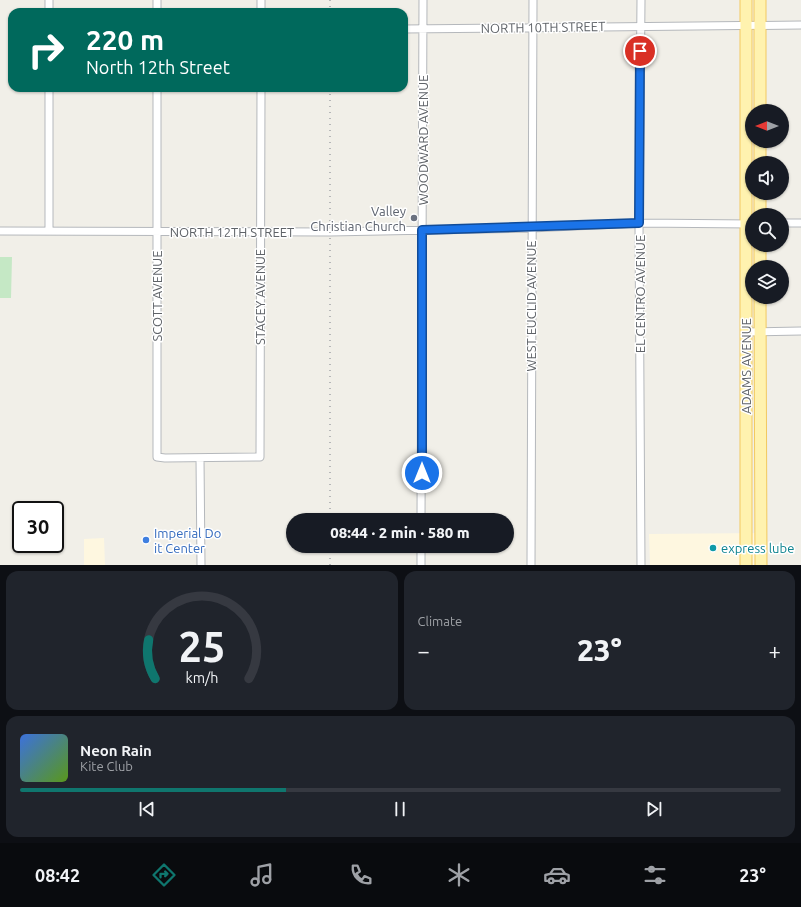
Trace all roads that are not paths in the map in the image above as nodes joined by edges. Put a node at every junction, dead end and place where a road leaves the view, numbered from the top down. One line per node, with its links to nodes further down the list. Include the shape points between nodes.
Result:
1 (423, 0): 12 (street, WOODWARD AVENUE)
2 (533, 0): 8 (street, WEST EUCLID AVENUE)
3 (641, 0): 9 (street, EL CENTRO AVENUE)
4 (746, 0): 6 (main road, ADAMS AVENUE)
5 (760, 0): 10 (main road)
6 (746, 25): 9 (street, NORTH 10TH STREET); 10 (street, NORTH 10TH STREET); 17 (main road, ADAMS AVENUE)
7 (801, 25): 10 (street, NORTH 10TH STREET)
8 (533, 26): 9 (street, NORTH 10TH STREET); 12 (street, NORTH 10TH STREET); 22 (street, WEST EUCLID AVENUE)
9 (641, 26): 18 (street, EL CENTRO AVENUE)
10 (760, 26): 16 (main road)
11 (408, 29): 12 (street, NORTH 10TH STREET)
12 (423, 29): 23 (street, WOODWARD AVENUE)
13 (49, 92): 25 (street)
14 (157, 92): 26 (street, SCOTT AVENUE)
15 (260, 92): 27 (street, STACEY AVENUE)
16 (760, 104)
17 (748, 208)
18 (639, 223): 21 (street, NORTH 12TH STREET); 22 (street, NORTH 12TH STREET); 39 (street, EL CENTRO AVENUE)
19 (789, 223): 20 (street)
20 (801, 223)
21 (745, 224)
22 (531, 228): 23 (street, NORTH 12TH STREET); 38 (street, WEST EUCLID AVENUE)
23 (422, 230): 27 (street, NORTH 12TH STREET); 34 (street, WOODWARD AVENUE)
24 (0, 231): 25 (street, NORTH 12TH STREET)
25 (49, 231): 26 (street, NORTH 12TH STREET)
26 (157, 232): 27 (street, NORTH 12TH STREET); 33 (street, SCOTT AVENUE, via 157,457)
27 (260, 232): 33 (street, STACEY AVENUE, via 260,457)
28 (747, 252): 31 (main road, ADAMS AVENUE)
29 (760, 304): 32 (main road, ADAMS AVENUE)
30 (801, 331): 32 (street)
31 (746, 332): 32 (street); 40 (main road, ADAMS AVENUE)
32 (760, 332): 41 (main road, ADAMS AVENUE)
33 (200, 458): 36 (street)
34 (422, 513)
35 (421, 553): 37 (street)
36 (201, 565)
37 (421, 565)
38 (531, 565)
39 (641, 565)
40 (746, 565)
41 (761, 565)

